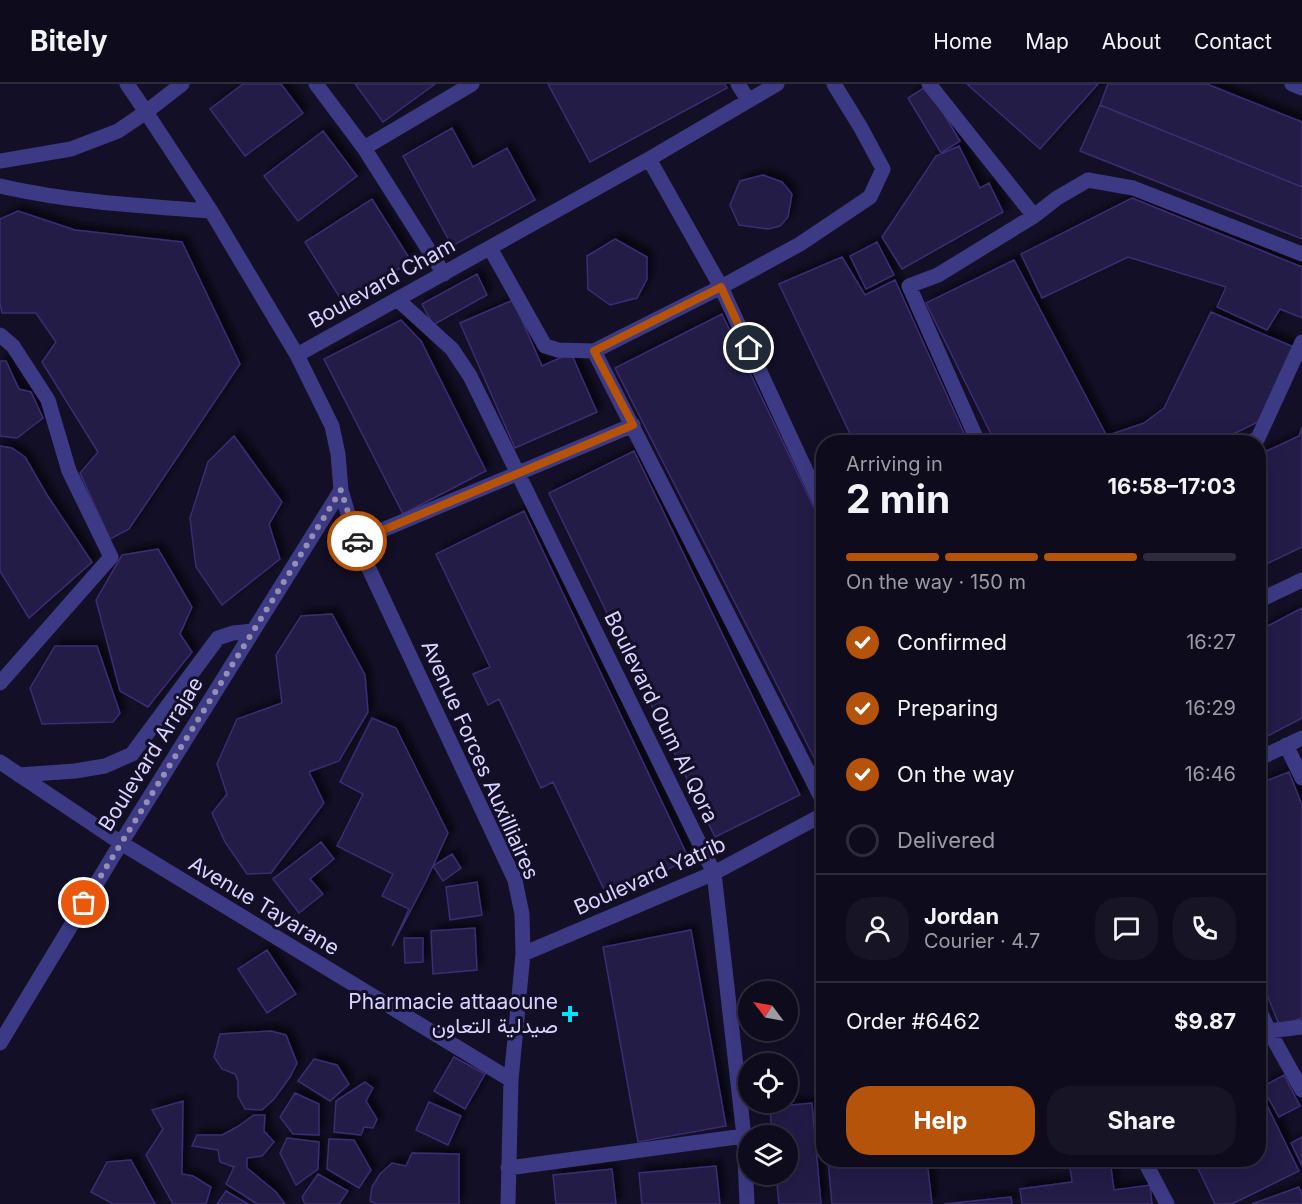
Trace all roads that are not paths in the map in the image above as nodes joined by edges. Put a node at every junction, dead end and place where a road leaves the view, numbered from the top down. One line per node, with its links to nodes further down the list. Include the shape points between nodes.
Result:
1 (126, 84): 12 (street, Boulevard Cham)
2 (183, 84): 12 (street)
3 (316, 84): 13 (street)
4 (472, 84): 13 (street)
5 (738, 84): 11 (street)
6 (777, 84): 11 (street, Boulevard Cham)
7 (834, 84): 22 (street, via 883,170 870,197 809,238)
8 (928, 84): 18 (street)
9 (1292, 84): 10 (street)
10 (1302, 88)
11 (747, 100): 14 (street, Boulevard Cham)
12 (146, 112): 15 (street, via 118,131 71,148); 17 (street, Boulevard Cham)
13 (364, 148): 21 (street)
14 (649, 159): 19 (street, Boulevard Cham); 22 (street)
15 (0, 161)
16 (0, 186): 17 (street, via 102,203)
17 (211, 211): 27 (street, Boulevard Cham)
18 (1034, 216): 20 (street, via 1088,180 1133,188); 29 (street, via 938,275 909,286)
19 (490, 248): 21 (street, Boulevard Cham); 26 (street, via 545,345 558,350)
20 (1302, 254)
21 (444, 273): 23 (street, Boulevard Cham)
22 (721, 287): 26 (street); 33 (street)
23 (398, 299): 27 (street, Boulevard Cham); 31 (street, Boulevard Oum Al Qora, via 452,349 470,376)
24 (0, 335): 38 (street, via 13,346 48,400 69,471 111,557)
25 (1302, 342): 30 (street)
26 (594, 351): 28 (street)
27 (297, 355): 32 (street, Avenue Forces Auxilliaires, via 332,426)
28 (633, 425): 31 (street); 45 (street)
29 (975, 435)
30 (1259, 435)
31 (518, 474): 34 (street); 48 (street, Boulevard Oum Al Qora)
32 (341, 490): 34 (street, Avenue Forces Auxilliaires); 37 (street, Boulevard Arrajae)
33 (816, 493)
34 (356, 541): 49 (street, Avenue Forces Auxilliaires, via 515,880 522,914)
35 (1302, 580): 36 (street)
36 (1266, 597)
37 (253, 631): 43 (street, via 218,638 132,754 105,766); 47 (street, Boulevard Arrajae)
38 (0, 683)
39 (1302, 738): 40 (street)
40 (1286, 745): 41 (street); 44 (street)
41 (1266, 755)
42 (0, 762): 43 (street, Avenue Tayarane)
43 (19, 775): 47 (street, Avenue Tayarane)
44 (1302, 778)
45 (816, 787)
46 (816, 818): 48 (street, Boulevard Yatrib)
47 (121, 843): 53 (street, Boulevard Arrajae); 54 (street, Avenue Tayarane)
48 (714, 873): 49 (street, Boulevard Yatrib); 56 (street, Boulevard Oum Al Qora)
49 (523, 954): 54 (street, Avenue Forces Auxilliaires)
50 (1266, 1024): 52 (street)
51 (1302, 1027): 52 (street)
52 (1269, 1031): 55 (street)
53 (0, 1043)
54 (511, 1080): 59 (street, Avenue Forces Auxilliaires)
55 (1302, 1090)
56 (743, 1125)
57 (738, 1137): 59 (street)
58 (1147, 1167): 63 (street)
59 (508, 1168): 61 (street, Avenue Forces Auxilliaires)
60 (746, 1185): 62 (street, Boulevard Oum Al Qora)
61 (508, 1204)
62 (747, 1204)
63 (1167, 1204)

